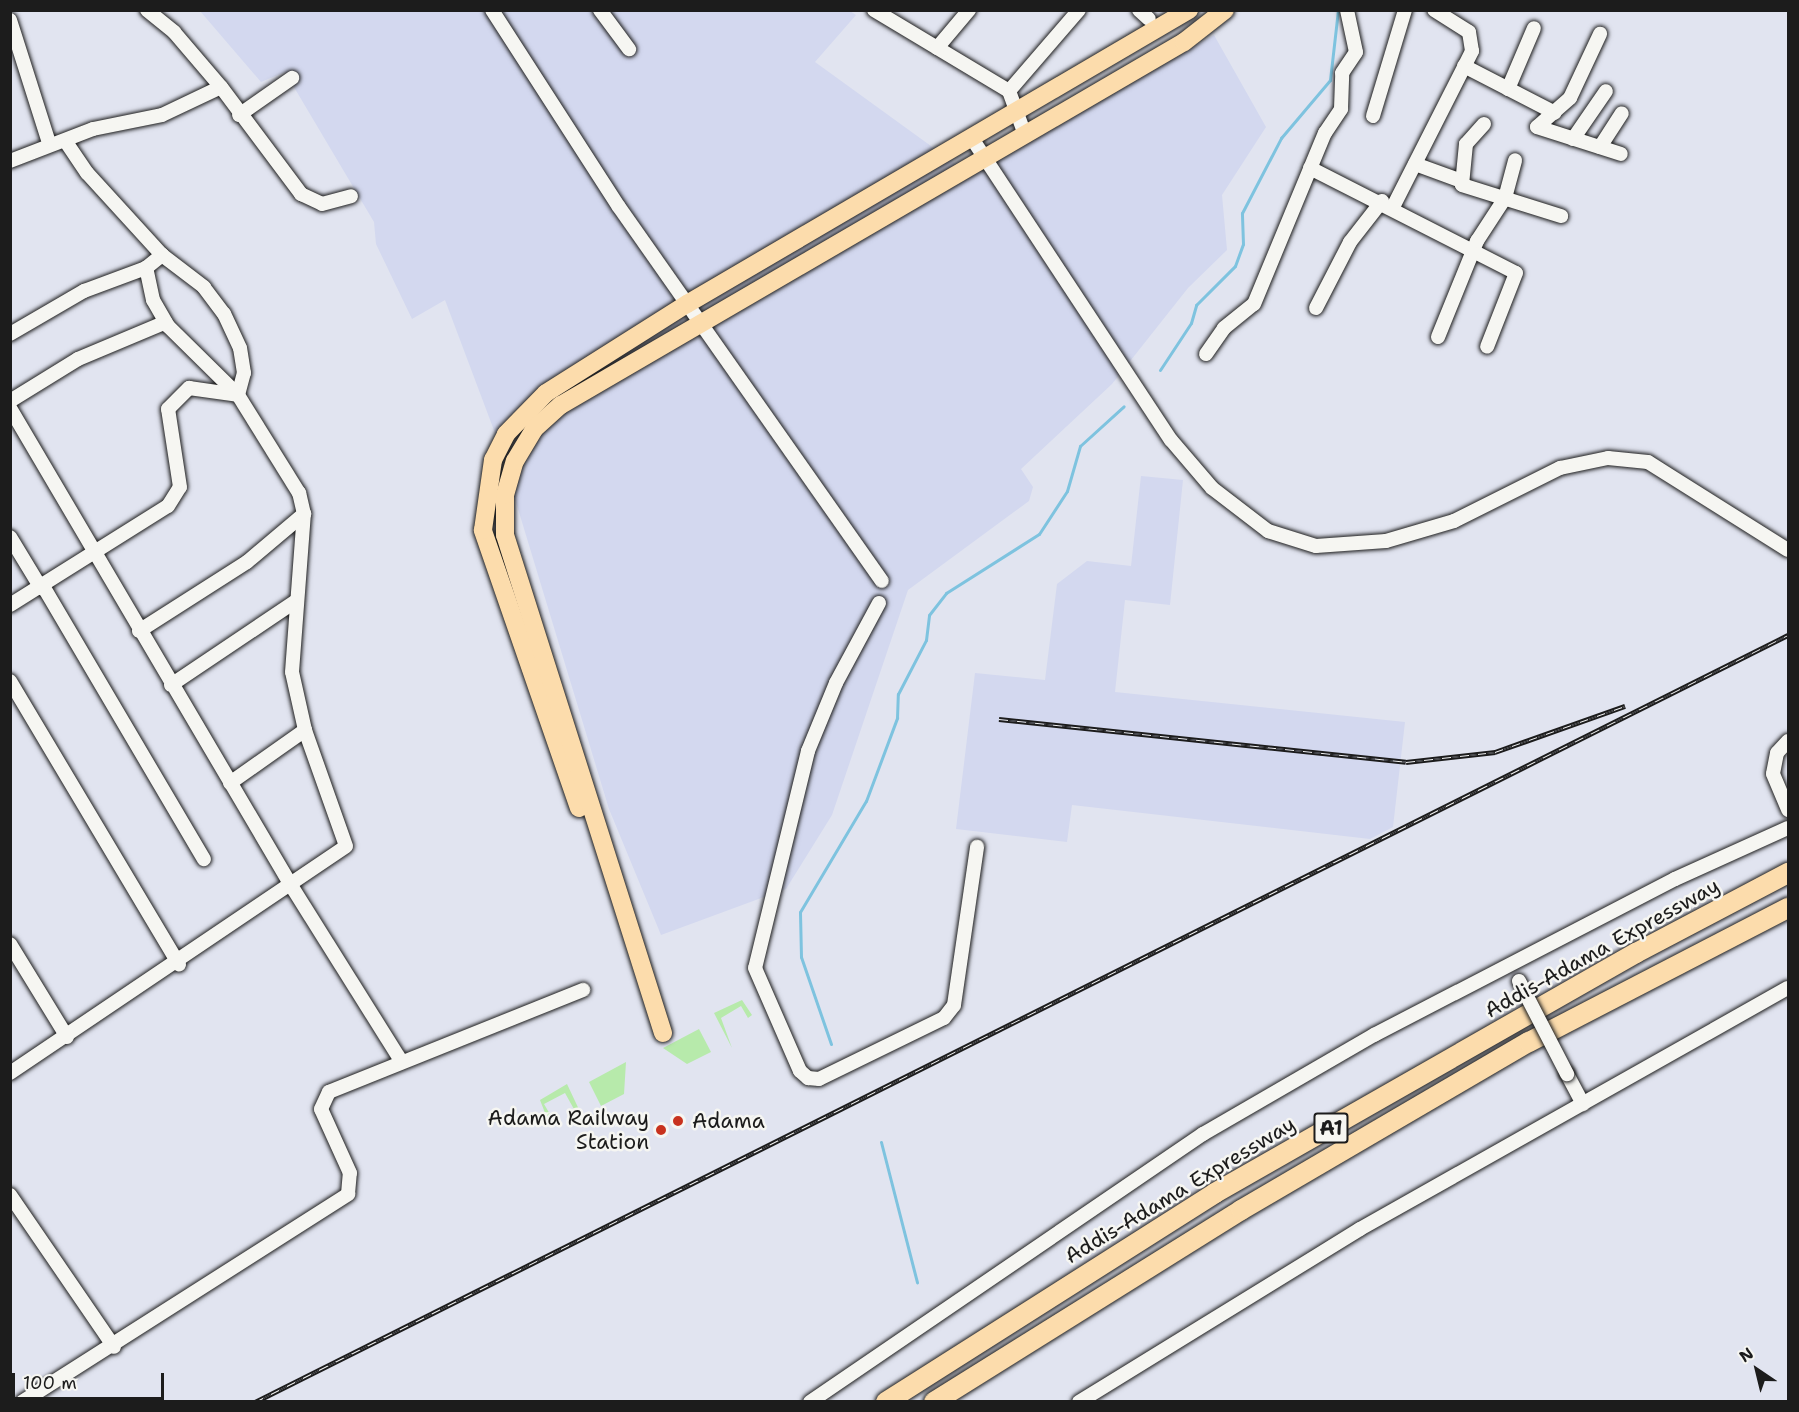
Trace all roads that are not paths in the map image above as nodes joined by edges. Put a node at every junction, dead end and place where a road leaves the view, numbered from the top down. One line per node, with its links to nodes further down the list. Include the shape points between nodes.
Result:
1 (147, 10): 19 (street, via 174,32)
2 (492, 10): 48 (street)
3 (600, 10): 16 (street)
4 (874, 10): 15 (street)
5 (969, 10): 15 (street)
6 (1079, 10): 21 (street)
7 (1190, 10): 26 (main road)
8 (1225, 10): 29 (main road, via 1184,42)
9 (1347, 10): 39 (street, via 1356,52 1342,72 1341,109)
10 (1405, 10): 27 (street)
11 (1434, 10): 17 (street, via 1474,40)
12 (10, 20): 32 (street)
13 (1534, 28): 20 (street)
14 (1600, 34): 23 (street, via 1570,98)
15 (937, 48): 21 (street)
16 (628, 50)
17 (1464, 66): 20 (street); 38 (street)
18 (292, 78): 25 (street)
19 (221, 87): 25 (street); 31 (street, via 162,115 93,129)
20 (1508, 90): 23 (street)
21 (1009, 91): 26 (street)
22 (1606, 91): 30 (street)
23 (1555, 113): 30 (street, via 1538,127)
24 (1623, 113): 33 (street)
25 (239, 115): 41 (street, via 301,195 322,204)
26 (1014, 116): 29 (street); 34 (main road)
27 (1373, 116)
28 (1484, 124): 40 (street, via 1466,144)
29 (1024, 132): 34 (main road)
30 (1573, 138): 33 (street)
31 (66, 142): 32 (street); 46 (street, via 87,173)
32 (49, 143): 37 (street)
33 (1600, 147): 35 (street)
34 (978, 148): 48 (main road); 50 (main road); 61 (street, via 1162,426 1212,488 1268,531 1316,546 1386,541 1454,521 1560,468 1608,458 1648,462)
35 (1621, 154)
36 (1515, 160): 42 (street)
37 (10, 161)
38 (1415, 164): 40 (street); 43 (street)
39 (1310, 168): 43 (street); 55 (street, via 1254,304 1224,328)
40 (1459, 180): 42 (street)
41 (351, 196)
42 (1505, 198): 44 (street); 45 (street)
43 (1387, 204): 45 (street); 49 (street, via 1350,242)
44 (1561, 216)
45 (1472, 252): 53 (street); 54 (street, via 1516,273)
46 (162, 255): 47 (street); 56 (street, via 204,287 224,314 240,348 244,374)
47 (146, 268): 51 (street, via 153,300); 52 (street, via 84,291)
48 (687, 304): 50 (street); 50 (main road, via 527,410 506,434 493,460 483,530 658,1035 505,535 505,495 520,453 554,411)
49 (1316, 308)
50 (699, 320): 63 (street)
51 (166, 322): 56 (street); 57 (street, via 78,359)
52 (10, 334)
53 (1438, 337)
54 (1487, 347)
55 (1206, 354)
56 (238, 395): 59 (street, via 299,493); 62 (street, via 189,388 177,395 168,409 180,469 176,497)
57 (10, 401)
58 (10, 408): 62 (street)
59 (304, 514): 65 (street); 68 (street, via 246,562)
60 (10, 537): 64 (street)
61 (1788, 550)
62 (94, 556): 64 (street); 68 (street)
63 (882, 581)
64 (42, 587): 67 (street); 77 (street)
65 (296, 602): 70 (street); 71 (street, via 292,672)
66 (879, 603): 76 (street, via 836,683 808,751 754,968 800,1071 819,1079 944,1018 954,1005)
67 (10, 605)
68 (139, 631): 70 (street)
69 (10, 681): 83 (street)
70 (171, 685): 73 (street)
71 (305, 730): 73 (street); 79 (street, via 346,846)
72 (1788, 741): 74 (street, via 1777,753 1773,774)
73 (230, 783): 79 (street)
74 (1788, 810)
75 (1788, 828): 82 (street)
76 (977, 847)
77 (204, 859)
78 (1788, 873): 94 (highway, Addis-Adama Expressway / A1, via 1636,953 1215,1193)
79 (292, 887): 83 (street); 87 (street)
80 (1788, 908): 95 (highway, A1, via 1529,1042 1231,1216)
81 (10, 944): 86 (street)
82 (1510, 963): 89 (street, bridge); 93 (street, via 1203,1134)
83 (179, 964): 86 (street)
84 (1788, 988): 89 (street)
85 (583, 990): 87 (street)
86 (68, 1037): 88 (street)
87 (400, 1059): 91 (street, via 345,1081 323,1099 324,1121 350,1173 348,1194)
88 (10, 1073)
89 (1583, 1104): 96 (street, via 1360,1229)
90 (10, 1195): 91 (street)
91 (114, 1347): 92 (street)
92 (22, 1401)
93 (810, 1401)
94 (886, 1401)
95 (934, 1401)
96 (1079, 1401)

